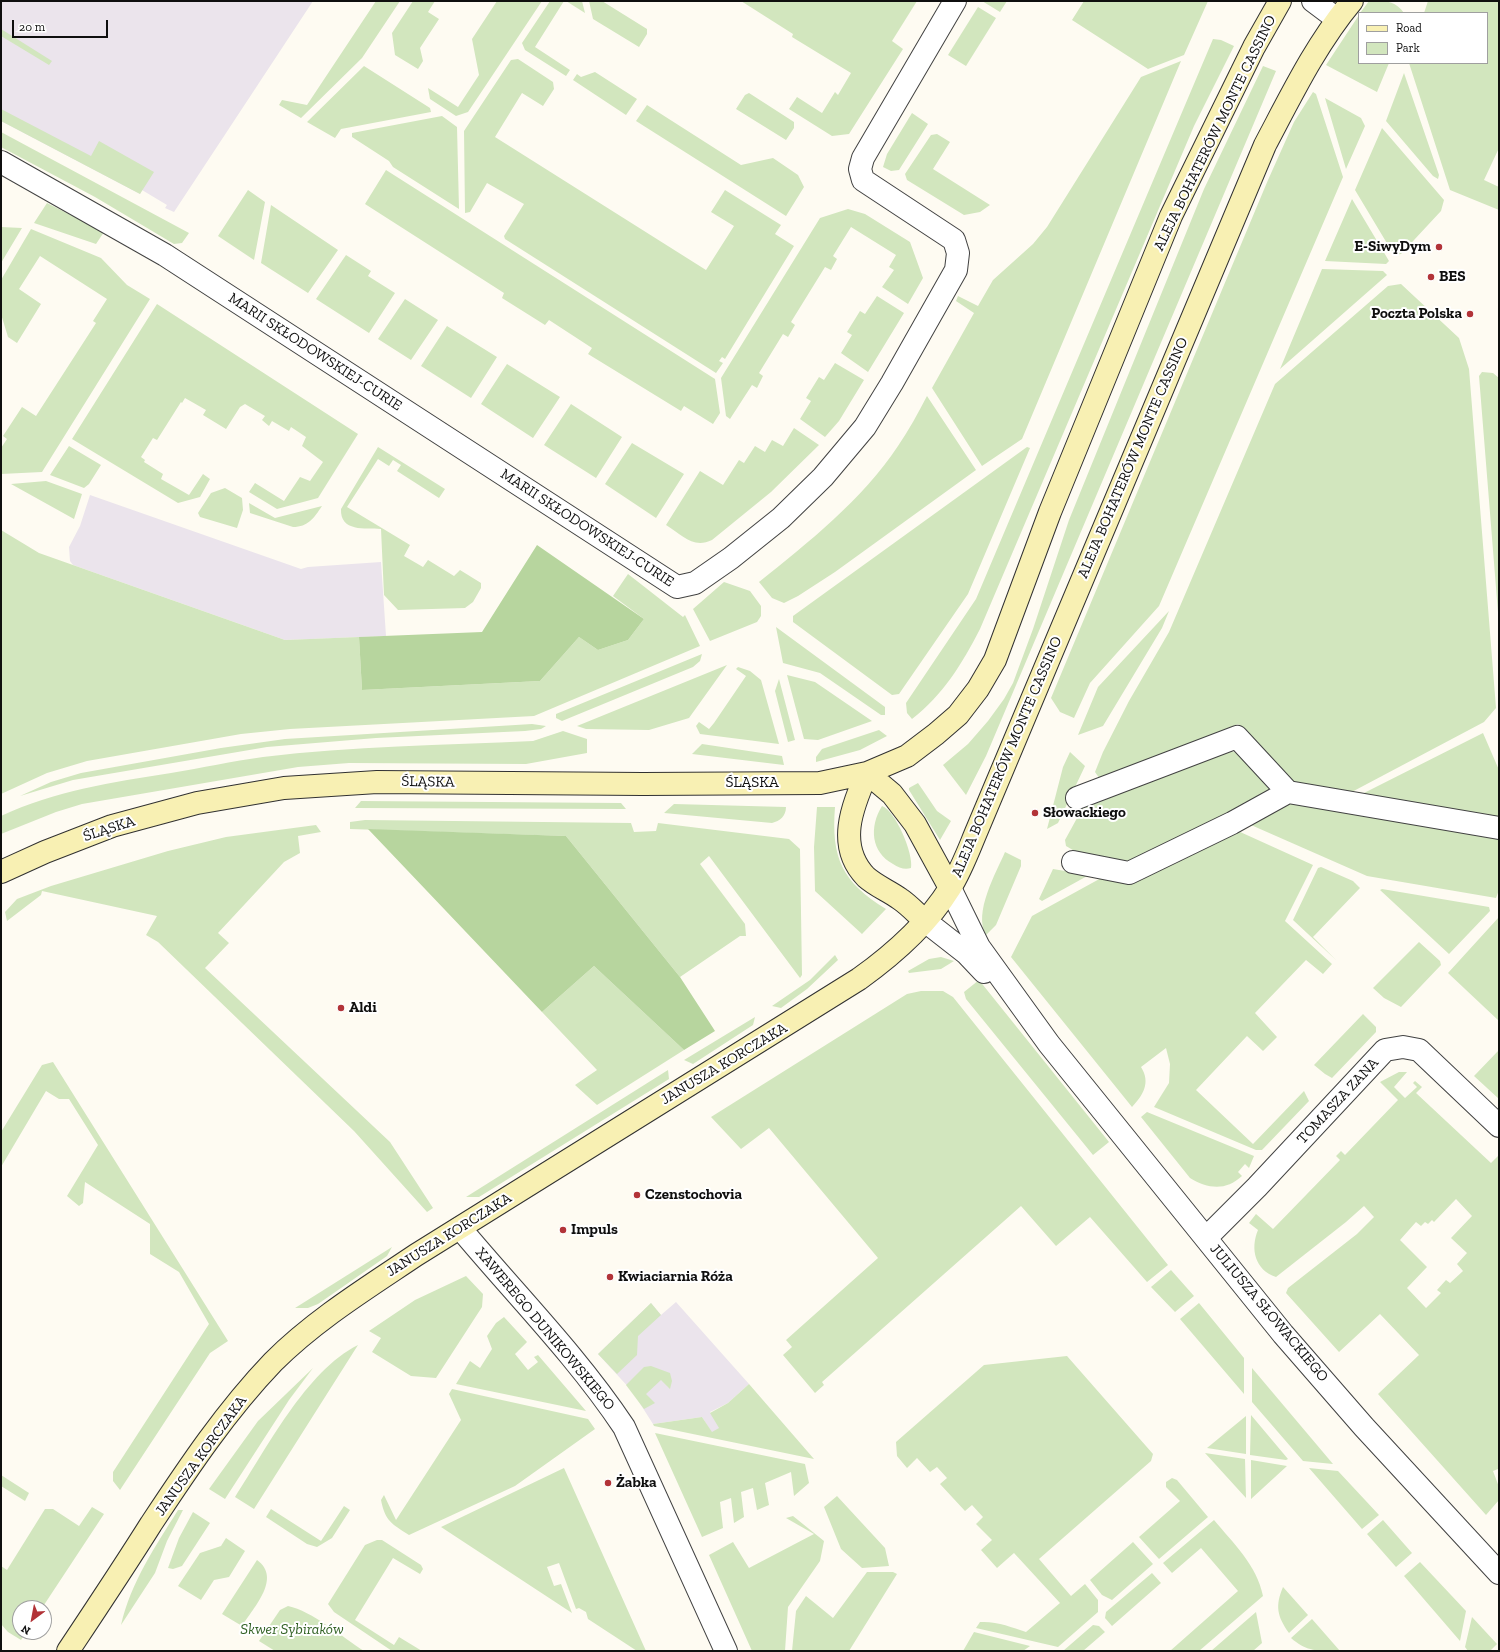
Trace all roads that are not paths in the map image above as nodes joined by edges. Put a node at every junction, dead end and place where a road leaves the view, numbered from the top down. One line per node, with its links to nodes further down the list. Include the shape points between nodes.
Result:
1 (955, 1): 6 (street, MARII SKŁODOWSKIEJ-CURIE, via 863,158 860,169 863,180 954,240 958,253 956,270 865,427 823,477 781,518 731,558 695,583 677,587 165,255)
2 (1280, 1): 7 (street, ALEJA BOHATERÓW MONTE CASSINO, via 1254,47 1171,216 1050,512 995,660 958,715 907,756)
3 (1313, 1): 5 (street)
4 (1352, 1): 5 (street, ALEJA BOHATERÓW MONTE CASSINO)
5 (1337, 19): 13 (street, ALEJA BOHATERÓW MONTE CASSINO, via 1302,74 1265,146 977,830)
6 (1, 162)
7 (867, 773): 12 (street, ŚLĄSKA, via 820,783 377,782 284,788 197,803 112,826); 13 (street, via 892,794 915,824); 14 (street, via 849,823 849,848 866,876)
8 (1288, 792): 9 (street, via 1237,737); 10 (street); 11 (street, via 1232,823 1129,873)
9 (1077, 798)
10 (1499, 828)
11 (1073, 862)
12 (1, 872)
13 (950, 888): 14 (street, ALEJA BOHATERÓW MONTE CASSINO); 15 (street, via 979,947)
14 (926, 921): 15 (street, via 974,960); 17 (street, JANUSZA KORCZAKA, via 892,954 859,979)
15 (1049, 1044): 18 (street, JULIUSZA SŁOWACKIEGO)
16 (1499, 1126): 18 (street, TOMASZA ZANA, via 1419,1050 1403,1047 1385,1050)
17 (460, 1228): 20 (street, JANUSZA KORCZAKA, via 359,1294 311,1329 274,1362 219,1426); 21 (street, XAWEREGO DUNIKOWSKIEGO, via 593,1383 624,1427)
18 (1206, 1238): 19 (street, JULIUSZA SŁOWACKIEGO, via 1368,1431)
19 (1499, 1573)
20 (68, 1651)
21 (726, 1651)

